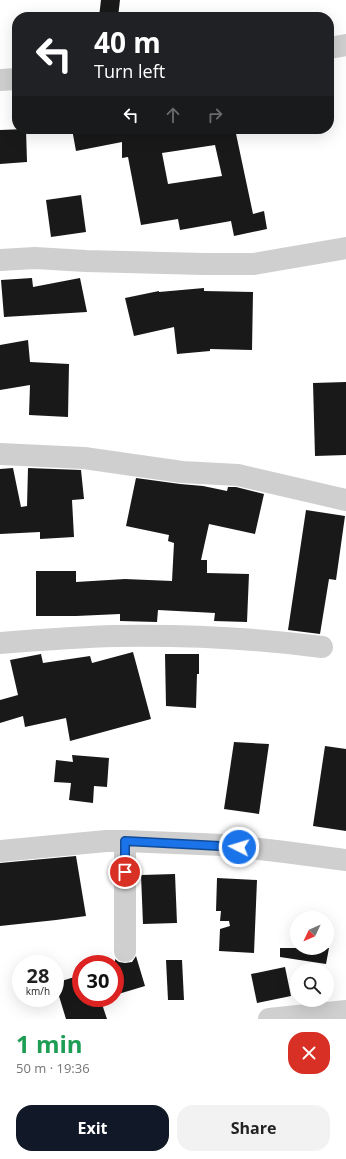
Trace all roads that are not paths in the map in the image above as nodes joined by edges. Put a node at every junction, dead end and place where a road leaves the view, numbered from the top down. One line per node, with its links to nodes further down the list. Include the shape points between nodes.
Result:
1 (346, 45): 2 (street)
2 (334, 47)
3 (12, 79): 4 (street)
4 (0, 80)
5 (346, 248): 6 (street, via 254,264 35,258)
6 (0, 260)
7 (0, 454): 8 (street, via 84,458 182,472 238,475)
8 (346, 500)
9 (0, 643): 10 (street, via 115,636 197,637 285,642)
10 (322, 647)
11 (125, 841): 12 (street); 13 (street, via 224,845); 14 (street)
12 (0, 851)
13 (346, 860)
14 (125, 951)
15 (346, 1011): 16 (street)
16 (269, 1019)

